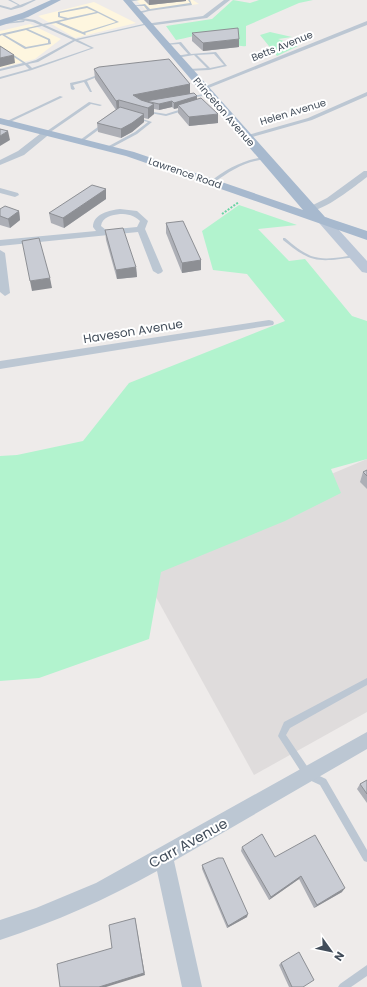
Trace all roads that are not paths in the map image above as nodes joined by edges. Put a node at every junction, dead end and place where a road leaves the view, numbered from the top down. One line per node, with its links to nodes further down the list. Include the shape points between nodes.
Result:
1 (9, 0): 8 (lane)
2 (33, 0): 8 (lane)
3 (58, 0): 10 (main road)
4 (189, 0): 9 (lane, via 191,4)
5 (227, 0): 18 (street, via 209,15 192,21)
6 (133, 4): 9 (lane); 9 (lane, via 145,5); 18 (main road, Princeton Avenue)
7 (0, 6): 8 (lane, via 7,10)
8 (21, 6)
9 (149, 10)
10 (33, 12): 12 (main road); 14 (lane)
11 (98, 12): 13 (lane); 13 (lane, via 87,7 59,13 59,16); 21 (lane, via 118,22)
12 (17, 18): 14 (lane); 16 (main road)
13 (67, 19): 15 (lane)
14 (34, 21): 16 (lane); 19 (lane)
15 (57, 22): 19 (lane); 21 (lane)
16 (1, 23)
17 (367, 23): 42 (street, Betts Avenue)
18 (148, 24): 23 (lane); 26 (main road, Princeton Avenue)
19 (42, 25): 20 (lane); 24 (lane)
20 (26, 29): 22 (lane); 25 (lane, via 49,40)
21 (82, 33): 23 (lane)
22 (1, 35): 25 (lane, via 28,49)
23 (90, 37): 24 (lane)
24 (74, 40): 27 (lane); 33 (lane, via 93,48)
25 (50, 43): 27 (lane)
26 (166, 44): 30 (lane, via 180,43); 31 (main road, Princeton Avenue)
27 (64, 45): 32 (lane, via 43,59)
28 (0, 47): 32 (lane)
29 (195, 54): 30 (lane); 34 (lane); 34 (lane, via 215,53 226,66)
30 (190, 55): 31 (lane)
31 (181, 63): 34 (lane); 42 (main road, Princeton Avenue)
32 (26, 64): 33 (lane); 35 (lane)
33 (31, 69): 37 (lane)
34 (209, 69)
35 (0, 70)
36 (105, 74): 38 (lane)
37 (0, 78)
38 (85, 81): 39 (lane, via 71,84); 40 (lane)
39 (73, 89)
40 (91, 91)
41 (367, 94): 52 (street, Helen Avenue, via 310,119)
42 (208, 96): 44 (lane); 52 (main road, Princeton Avenue)
43 (61, 97): 50 (lane)
44 (189, 97)
45 (100, 105): 51 (lane, via 90,103)
46 (192, 106): 47 (lane, via 166,115)
47 (142, 109)
48 (135, 118): 54 (lane, via 150,122)
49 (109, 121): 53 (lane)
50 (3, 122): 51 (main road, Lawrence Road)
51 (48, 132): 53 (main road, Lawrence Road); 57 (street, via 33,145)
52 (245, 137): 56 (main road, Princeton Avenue)
53 (81, 141): 54 (main road, Lawrence Road)
54 (108, 148): 61 (main road, Lawrence Road)
55 (0, 156): 57 (street)
56 (265, 158): 59 (main road, Princeton Avenue); 61 (lane, via 231,169)
57 (9, 159): 58 (street)
58 (0, 163)
59 (276, 171): 64 (main road, via 280,191 270,196); 65 (main road, Princeton Avenue)
60 (367, 173): 65 (street, via 330,200)
61 (212, 182): 64 (main road, Lawrence Road)
62 (0, 190): 63 (street)
63 (15, 194)
64 (247, 197): 66 (main road, Lawrence Road)
65 (309, 208): 66 (main road, Princeton Avenue)
66 (324, 221): 69 (main road, Lawrence Road); 73 (main road)
67 (141, 229): 68 (street); 68 (street, via 144,222 137,214 115,212 103,216 96,223); 75 (street)
68 (104, 233): 71 (street)
69 (367, 236)
70 (284, 238): 73 (lane, via 310,258 322,260)
71 (0, 243)
72 (0, 253): 76 (street)
73 (355, 256): 74 (main road)
74 (367, 269)
75 (158, 271)
76 (5, 293)
77 (269, 324): 78 (street, Haveson Avenue)
78 (0, 365)
79 (367, 680): 81 (lane, via 287,725 282,736)
80 (367, 740): 81 (street, Carr Avenue)
81 (308, 775): 82 (street, Carr Avenue); 83 (lane, via 323,782)
82 (164, 857): 84 (street, Carr Avenue, via 103,890); 86 (street)
83 (367, 858)
84 (0, 930)
85 (367, 970): 87 (lane)
86 (192, 987)
87 (343, 987)

